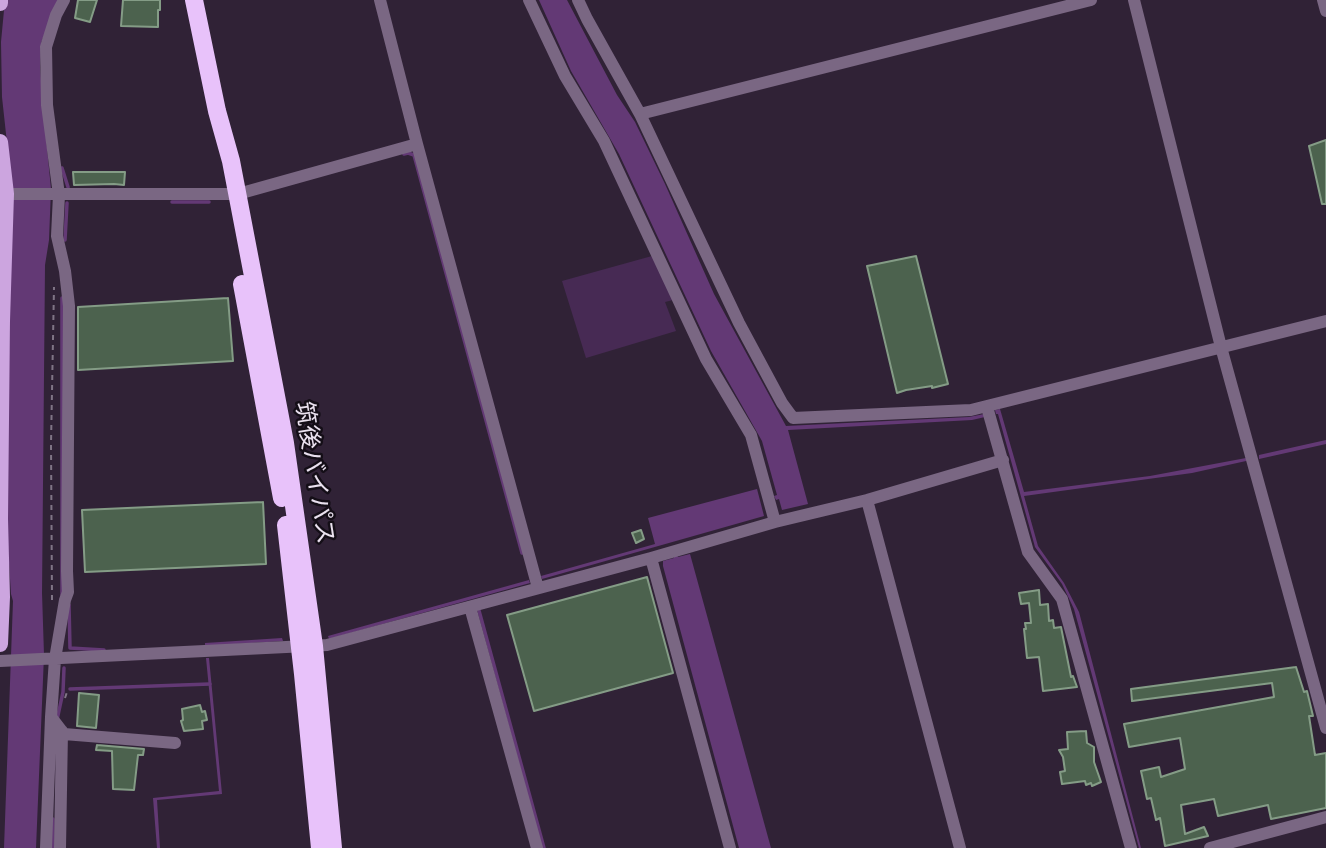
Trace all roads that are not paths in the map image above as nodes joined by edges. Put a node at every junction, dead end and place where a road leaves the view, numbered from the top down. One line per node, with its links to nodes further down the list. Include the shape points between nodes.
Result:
1 (64, 0): 14 (street, via 46,47)
2 (194, 0): 15 (highway, 筑後バイパス)
3 (380, 0): 12 (street)
4 (529, 0): 22 (street, via 604,141 706,359 751,435)
5 (578, 0): 10 (street)
6 (1091, 0): 10 (street)
7 (1134, 0): 18 (street)
8 (1323, 0): 9 (street)
9 (1326, 11)
10 (639, 114): 19 (street, via 739,323 793,418)
11 (0, 142): 13 (main road)
12 (417, 144): 15 (street); 24 (street)
13 (5, 194): 14 (street); 16 (main road)
14 (56, 194): 15 (street); 28 (street, via 57,236 69,306 68,592)
15 (232, 194): 27 (highway, 筑後バイパス)
16 (1, 321): 26 (main road)
17 (1326, 321): 18 (street)
18 (1221, 347): 19 (street); 31 (street)
19 (987, 407): 20 (street)
20 (1003, 460): 21 (street); 42 (street, via 1028,552 1062,598)
21 (867, 500): 22 (street); 41 (street)
22 (775, 522): 23 (street)
23 (655, 557): 24 (street); 40 (street)
24 (538, 588): 25 (street)
25 (470, 607): 27 (street, via 327,645); 39 (street)
26 (0, 643)
27 (307, 646): 28 (street); 37 (highway, 筑後バイパス); 38 (highway, 筑後バイパス)
28 (50, 660): 29 (street); 30 (street)
29 (2, 661)
30 (51, 717): 32 (street); 35 (street)
31 (1326, 728)
32 (62, 731): 33 (street); 36 (street)
33 (175, 743)
34 (1326, 817): 43 (street)
35 (46, 848)
36 (60, 848)
37 (319, 848)
38 (334, 848)
39 (537, 848)
40 (730, 848)
41 (960, 848)
42 (1131, 848)
43 (1210, 848)

